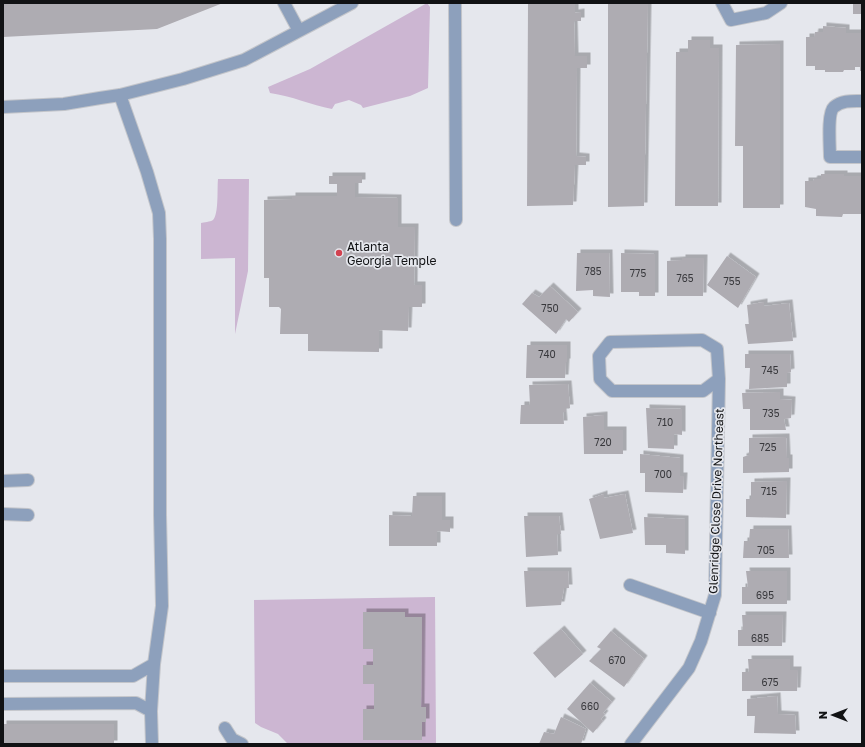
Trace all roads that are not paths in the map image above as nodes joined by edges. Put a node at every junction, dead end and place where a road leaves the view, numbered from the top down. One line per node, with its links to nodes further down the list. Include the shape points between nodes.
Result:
1 (284, 3): 6 (street)
2 (352, 3): 6 (street)
3 (455, 3): 11 (street)
4 (722, 3): 5 (street, via 731,20 766,13)
5 (781, 3)
6 (299, 31): 7 (street, via 244,60)
7 (120, 95): 9 (street, via 64,104); 19 (street, via 159,213 162,606)
8 (862, 101): 10 (street, via 842,102 833,108 830,115 830,157)
9 (3, 107)
10 (862, 157)
11 (456, 220)
12 (719, 379): 12 (street, Glenridge Close Drive Northeast, via 717,349 702,340 610,342 599,356 600,379 612,391 703,391); 18 (street, Glenridge Close Drive Northeast, via 715,595)
13 (28, 480): 14 (street)
14 (3, 481)
15 (3, 514): 16 (street)
16 (28, 514)
17 (630, 585): 18 (street)
18 (710, 613): 26 (street, Glenridge Close Drive Northeast, via 701,641 688,668)
19 (154, 664): 20 (street, via 133,676); 22 (street)
20 (3, 676)
21 (3, 704): 22 (street, via 136,703)
22 (151, 711): 24 (street)
23 (225, 728): 25 (street, via 232,738)
24 (152, 744)
25 (242, 744)
26 (631, 744)

